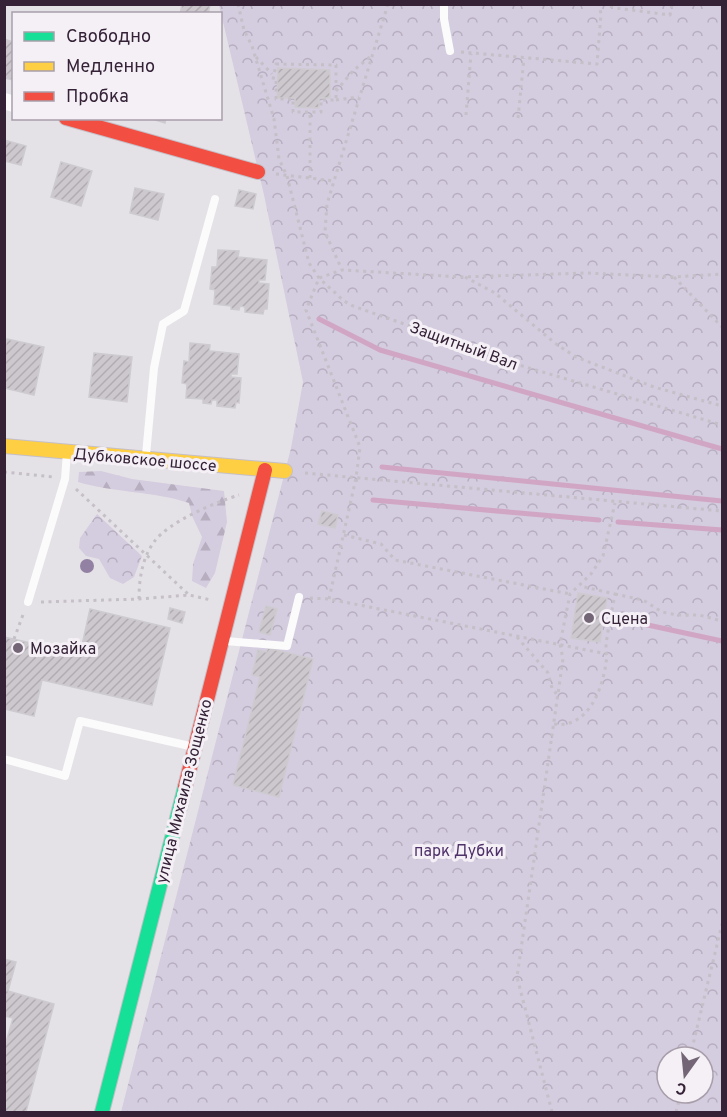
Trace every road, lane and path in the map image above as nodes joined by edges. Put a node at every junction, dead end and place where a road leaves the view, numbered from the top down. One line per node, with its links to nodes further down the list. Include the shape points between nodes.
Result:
1 (238, 4): 9 (path, Защитный Вал)
2 (388, 4): 8 (path)
3 (444, 4): 6 (lane)
4 (601, 4): 5 (path, via 670,15); 10 (path, via 597,64)
5 (672, 4)
6 (450, 51): 7 (path)
7 (471, 53): 10 (path); 16 (path)
8 (372, 55): 12 (path); 13 (path)
9 (255, 56): 11 (path); 20 (path, Защитный Вал, via 274,119 279,159)
10 (524, 58): 17 (path)
11 (273, 75): 12 (path, via 276,64 336,65); 15 (path, via 276,99 293,99 293,112)
12 (336, 91): 14 (path)
13 (359, 97): 14 (path); 22 (path)
14 (336, 100): 15 (path, via 321,100 321,112)
15 (310, 112): 21 (path)
16 (466, 115)
17 (518, 118)
18 (73, 120): 19 (street)
19 (258, 172): 20 (path)
20 (287, 176): 21 (path); 28 (path, Защитный Вал, via 309,263)
21 (310, 178): 22 (path)
22 (334, 181): 24 (path, via 325,232)
23 (215, 199): 34 (lane, via 184,310 163,324 153,368)
24 (342, 270): 26 (path); 28 (path)
25 (723, 274): 27 (path)
26 (463, 277): 27 (path, via 586,273); 30 (path, via 495,293 576,357 654,387)
27 (674, 277): 29 (path)
28 (319, 278): 31 (path, Защитный Вал, via 353,306 509,362); 38 (path, via 306,310 360,447)
29 (723, 327)
30 (723, 406)
31 (723, 425)
32 (4, 446): 33 (street, Дубковское шоссе)
33 (67, 452): 34 (street, Дубковское шоссе); 39 (lane)
34 (146, 459): 35 (street, Дубковское шоссе)
35 (265, 470): 36 (street, Дубковское шоссе); 40 (street, улица Михаила Зощенко)
36 (285, 471): 38 (path)
37 (4, 472): 39 (path)
38 (356, 478): 41 (path); 43 (path)
39 (65, 479): 44 (path); 52 (lane)
40 (260, 488): 44 (path, via 213,504 166,530 154,540); 57 (street, улица Михаила Зощенко)
41 (615, 503): 42 (path); 45 (path, via 603,556)
42 (723, 511)
43 (343, 535): 46 (path, via 381,544 395,560); 51 (path)
44 (147, 554): 48 (path); 50 (path)
45 (580, 586): 46 (path); 47 (path)
46 (570, 594): 58 (path)
47 (615, 594): 54 (path, via 643,600 662,612); 59 (path)
48 (189, 595): 50 (path); 53 (path)
49 (299, 597): 51 (path); 57 (lane, via 287,646)
50 (139, 599): 52 (path)
51 (329, 599): 55 (path)
52 (28, 602): 56 (path)
53 (219, 602)
54 (723, 621)
55 (516, 635): 58 (path); 60 (path, via 548,674)
56 (14, 639)
57 (222, 641): 62 (street, улица Михаила Зощенко)
58 (560, 644): 59 (path); 60 (path, via 563,659)
59 (607, 654): 61 (path, via 598,691 588,710 576,722)
60 (558, 696): 61 (path)
61 (554, 724): 67 (path, via 517,977)
62 (195, 747): 63 (lane, via 80,721 66,776); 66 (street, улица Михаила Зощенко)
63 (4, 759)
64 (723, 924): 65 (path)
65 (693, 1045)
66 (102, 1113)
67 (552, 1113)

